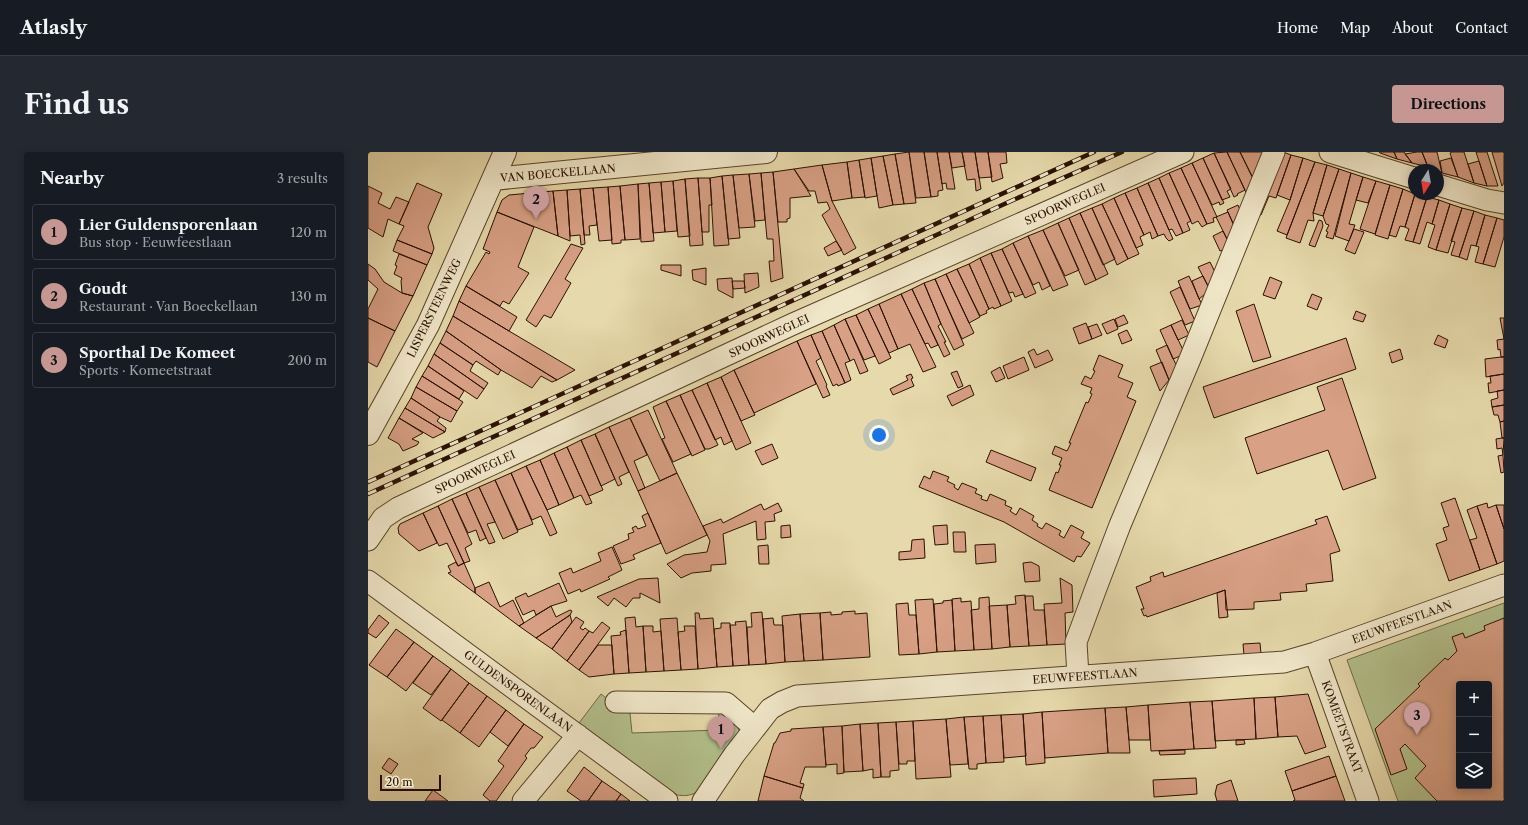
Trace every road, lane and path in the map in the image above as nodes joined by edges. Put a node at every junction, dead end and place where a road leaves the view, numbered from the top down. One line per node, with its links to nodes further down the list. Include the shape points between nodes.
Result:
1 (505, 152): 7 (street, LISPERSTEENWEG)
2 (766, 152): 7 (street, VAN BOECKELLAAN)
3 (1183, 152): 11 (street, SPOORWEGLEI, via 793,324 398,508 383,518)
4 (1274, 152): 15 (street, via 1101,574 1076,642)
5 (1330, 152): 6 (street)
6 (1408, 176)
7 (493, 179): 10 (street, LISPERSTEENWEG, via 428,326)
8 (1444, 187): 9 (street)
9 (1504, 203)
10 (368, 434)
11 (368, 540)
12 (368, 581): 18 (street, GULDENSPORENLAAN)
13 (1504, 585): 14 (street, EEUWFEESTLAAN)
14 (1315, 653): 15 (street, EEUWFEESTLAAN, via 1284,662); 22 (street, KOMEETSTRAAT)
15 (1078, 676): 17 (street, EEUWFEESTLAAN, via 797,696 770,709)
16 (616, 702): 17 (street, via 726,703)
17 (755, 728): 21 (street, EEUWFEESTLAAN)
18 (578, 735): 19 (street); 20 (street, GULDENSPORENLAAN)
19 (523, 801)
20 (667, 801)
21 (703, 801)
22 (1368, 801)

